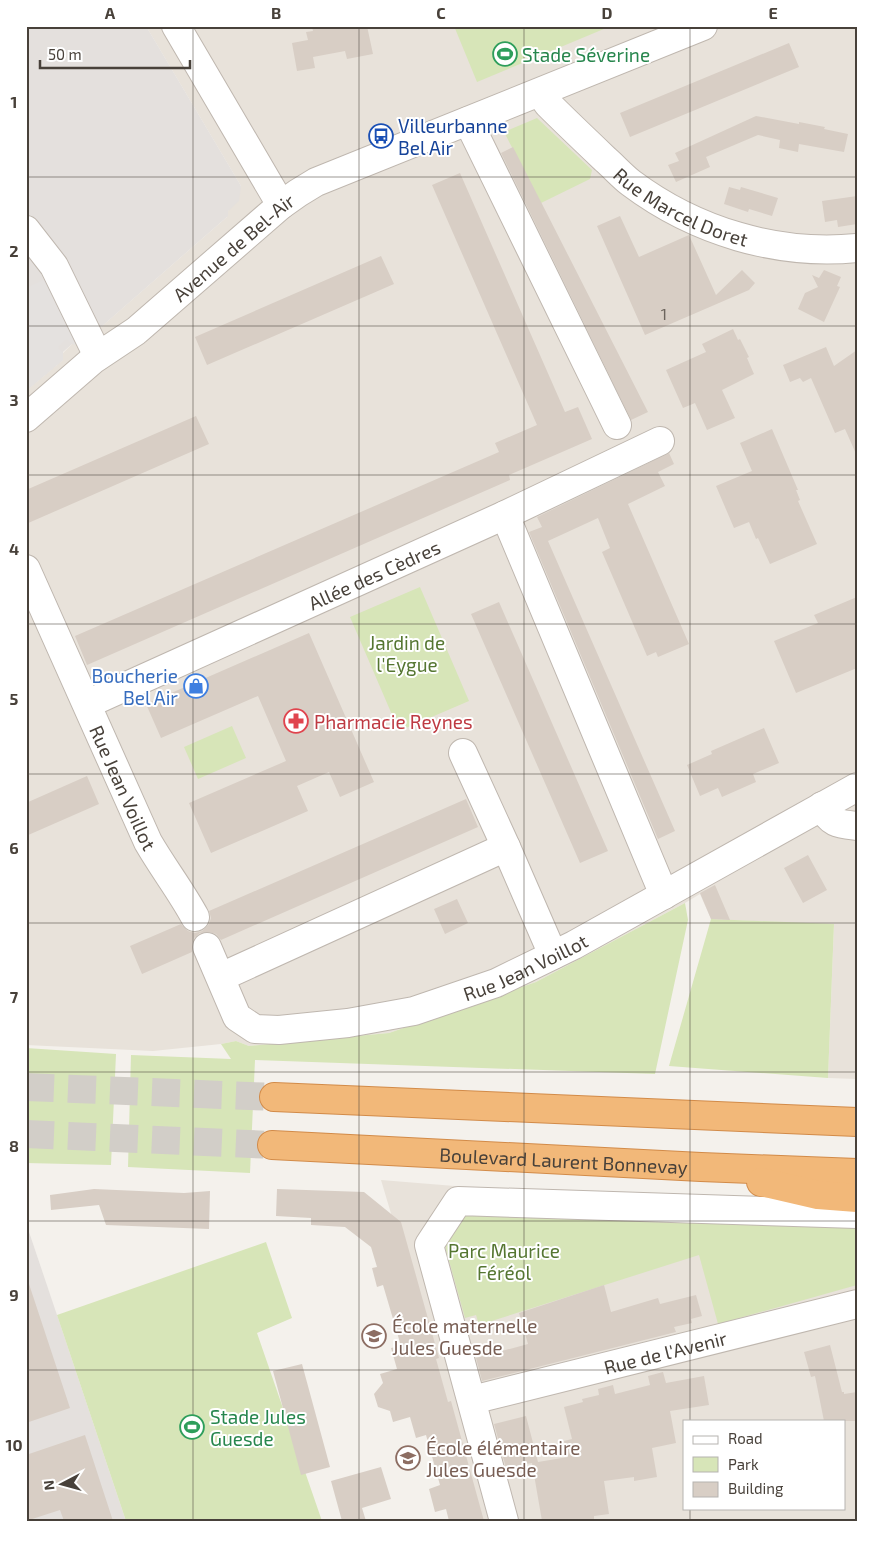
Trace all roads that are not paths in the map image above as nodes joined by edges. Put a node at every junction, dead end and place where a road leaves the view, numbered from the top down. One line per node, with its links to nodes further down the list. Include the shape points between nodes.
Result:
1 (176, 26): 5 (street)
2 (703, 26): 3 (street, Avenue de Bel-Air)
3 (540, 93): 4 (street, Avenue de Bel-Air); 7 (street, Rue Marcel Doret, via 630,183 669,207 717,230 756,242 792,248)
4 (468, 121): 5 (street, Avenue de Bel-Air, via 316,182); 10 (street)
5 (281, 205): 8 (street, Avenue de Bel-Air, via 136,331)
6 (26, 230): 8 (street, via 54,266)
7 (857, 248)
8 (98, 356): 9 (street, Avenue de Bel-Air)
9 (26, 418)
10 (617, 425)
11 (660, 441): 12 (street, Allée des Cèdres)
12 (505, 516): 14 (street, Allée des Cèdres); 20 (street)
13 (26, 569): 14 (street, Rue Jean Voillot)
14 (87, 704): 21 (street, Rue Jean Voillot, via 148,842)
15 (463, 753): 19 (street)
16 (857, 787): 17 (street, Rue Jean Voillot)
17 (822, 806): 18 (street, via 831,820); 20 (street, Rue Jean Voillot)
18 (857, 826)
19 (506, 847): 23 (street); 24 (street)
20 (664, 895): 23 (street, Rue Jean Voillot)
21 (195, 917)
22 (208, 947): 24 (street, Rue Jean Voillot)
23 (553, 955): 24 (street, Rue Jean Voillot, via 496,983 414,1011 348,1023 279,1030 254,1029 237,1017)
24 (221, 977)
25 (274, 1097): 27 (highway)
26 (857, 1105): 27 (highway)
27 (797, 1119): 28 (highway)
28 (857, 1122)
29 (272, 1145): 30 (highway, Boulevard Laurent Bonnevay)
30 (701, 1167): 31 (highway, Boulevard Laurent Bonnevay); 32 (highway, via 818,1195)
31 (857, 1173)
32 (857, 1198)
33 (857, 1214): 35 (street, via 458,1201 429,1245)
34 (857, 1304): 35 (street, Rue de l'Avenir)
35 (472, 1400): 36 (street)
36 (504, 1521)

